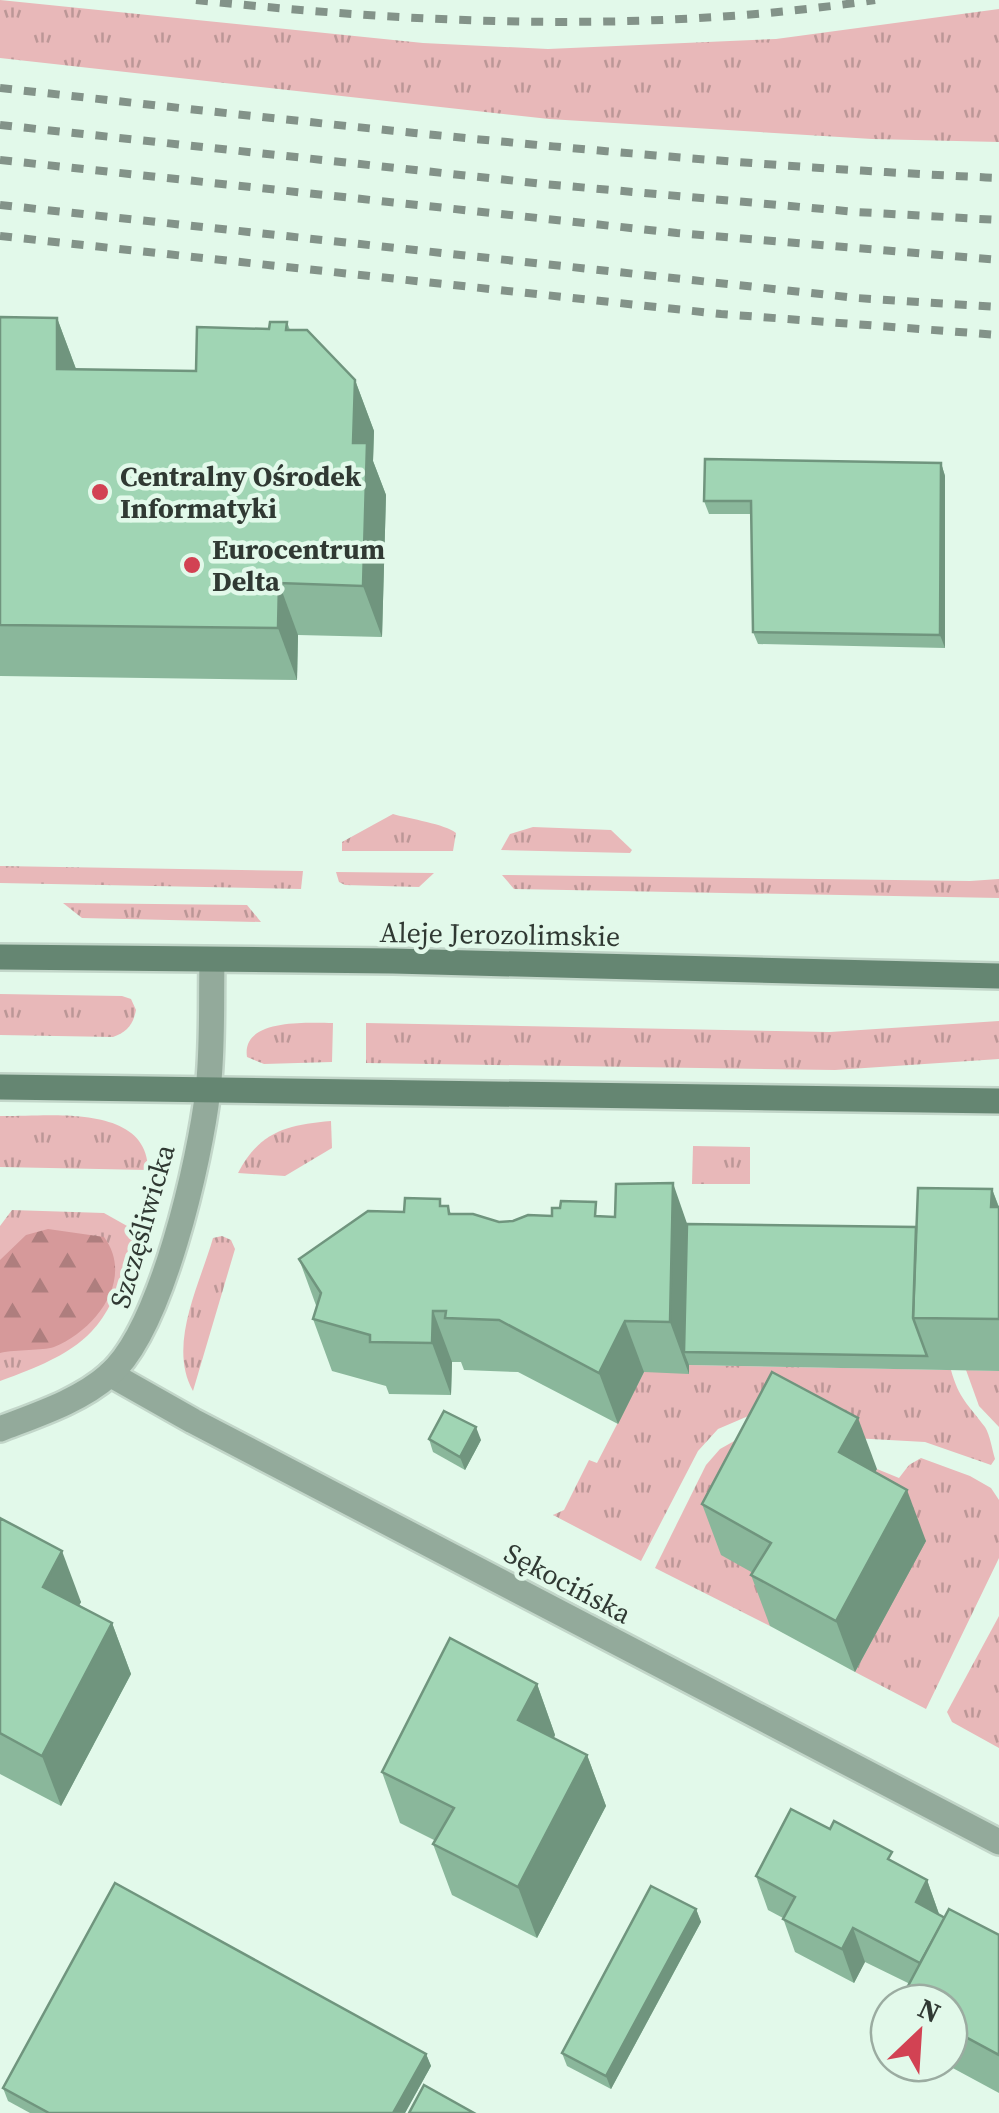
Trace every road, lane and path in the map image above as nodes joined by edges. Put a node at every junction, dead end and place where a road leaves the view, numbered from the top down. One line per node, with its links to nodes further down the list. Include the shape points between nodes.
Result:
1 (0, 958): 2 (main road, Aleje Jerozolimskie)
2 (212, 960): 3 (main road, Aleje Jerozolimskie); 5 (street, Szczęśliwicka)
3 (999, 976)
4 (0, 1087): 5 (main road)
5 (208, 1090): 6 (main road); 7 (street, Szczęśliwicka, via 181,1218 154,1303 140,1338)
6 (999, 1101)
7 (110, 1374): 8 (street, Szczęśliwicka, via 80,1395); 9 (street, Sękocińska)
8 (0, 1429)
9 (999, 1842)

